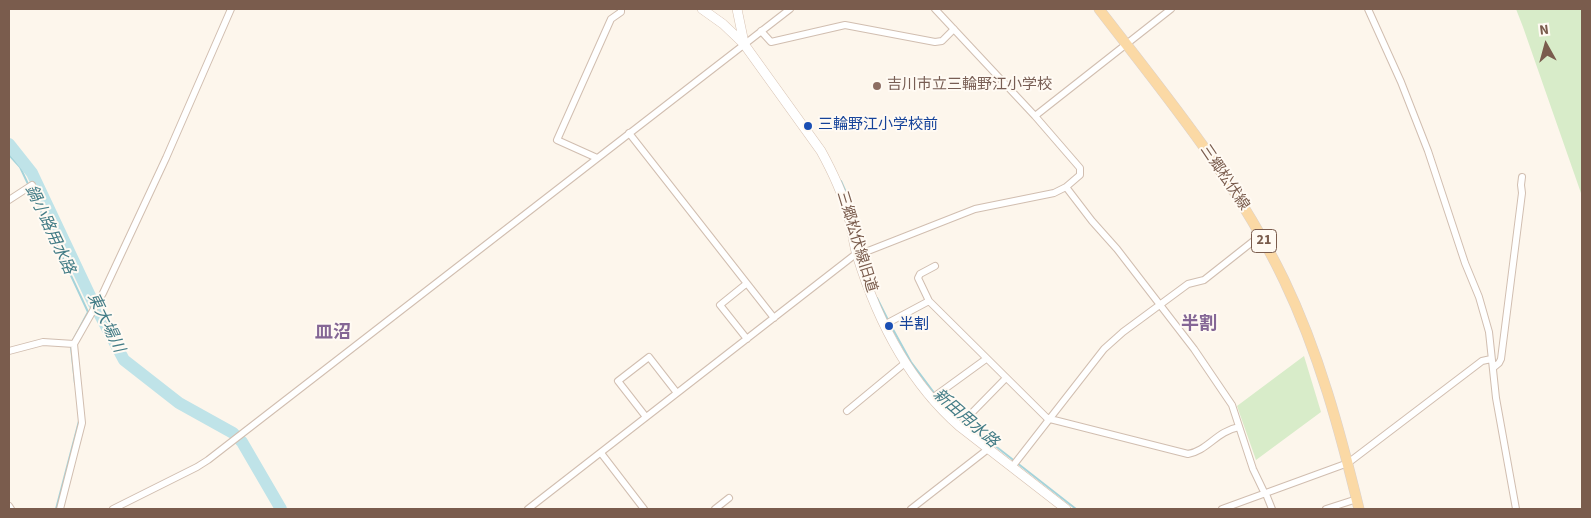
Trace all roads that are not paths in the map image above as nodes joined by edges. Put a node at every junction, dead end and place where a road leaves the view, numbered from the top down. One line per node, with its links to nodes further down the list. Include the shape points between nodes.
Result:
1 (231, 9): 30 (street, via 166,158 98,303)
2 (621, 9): 16 (street, via 611,19 557,140)
3 (702, 9): 12 (street)
4 (737, 9): 12 (street)
5 (790, 9): 11 (street)
6 (935, 9): 10 (street)
7 (1099, 9): 13 (main road, 三郷松伏線 / 21)
8 (1171, 9): 13 (street)
9 (1368, 9): 33 (street, via 1442,191 1479,297 1489,332)
10 (954, 28): 11 (street, via 942,41 935,42 845,26 771,42); 14 (street)
11 (761, 31): 12 (street)
12 (744, 44): 15 (street); 22 (street, 三郷松伏線旧道, via 821,151)
13 (1126, 44): 14 (street); 21 (main road, 三郷松伏線 / 21, via 1222,172)
14 (1035, 116): 19 (street, via 1080,168 1080,175)
15 (629, 133): 16 (street); 24 (street)
16 (596, 158): 52 (street, via 197,467)
17 (1522, 177): 35 (street, via 1501,360)
18 (32, 185): 20 (street)
19 (1066, 187): 22 (street, via 1054,193 974,209); 26 (street)
20 (9, 200)
21 (1261, 235): 26 (street, via 1204,280 1188,284); 47 (main road, 三郷松伏線 / 21, via 1312,343)
22 (862, 252): 27 (street); 28 (street, 三郷松伏線旧道, via 867,284)
23 (935, 266): 25 (street, via 918,278)
24 (746, 284): 27 (street); 29 (street, via 720,305)
25 (929, 301): 28 (street); 32 (street)
26 (1159, 305): 41 (street, via 1104,349); 43 (street, via 1232,405)
27 (774, 318): 29 (street)
28 (889, 323): 34 (street, 三郷松伏線旧道)
29 (747, 339): 37 (street)
30 (74, 344): 31 (street, via 43,342); 51 (street, via 82,423)
31 (9, 351)
32 (986, 359): 36 (street); 38 (street)
33 (1491, 359): 35 (street); 47 (street, via 1482,361)
34 (905, 363): 38 (street, 三郷松伏線旧道); 39 (street)
35 (1493, 368): 61 (street)
36 (1006, 378): 41 (street); 42 (street)
37 (677, 393): 40 (street); 40 (street, via 649,357 618,381)
38 (935, 395): 42 (street, 三郷松伏線旧道)
39 (847, 411)
40 (646, 417): 45 (street)
41 (1049, 419): 43 (street, via 1188,454 1197,453 1228,429); 46 (street)
42 (963, 422): 44 (street, 三郷松伏線旧道)
43 (1239, 427): 48 (street)
44 (987, 443): 46 (street, 三郷松伏線旧道); 56 (street)
45 (601, 453): 53 (street); 54 (street)
46 (1015, 463): 57 (street, 三郷松伏線旧道)
47 (1348, 463): 48 (street); 50 (main road, 三郷松伏線 / 21)
48 (1265, 494): 58 (street); 59 (street)
49 (729, 498): 55 (street)
50 (1358, 504): 60 (street)
51 (60, 509)
52 (114, 509)
53 (528, 509)
54 (644, 509)
55 (715, 509)
56 (911, 509)
57 (1066, 509)
58 (1222, 509)
59 (1272, 509)
60 (1326, 509)
61 (1516, 509)

